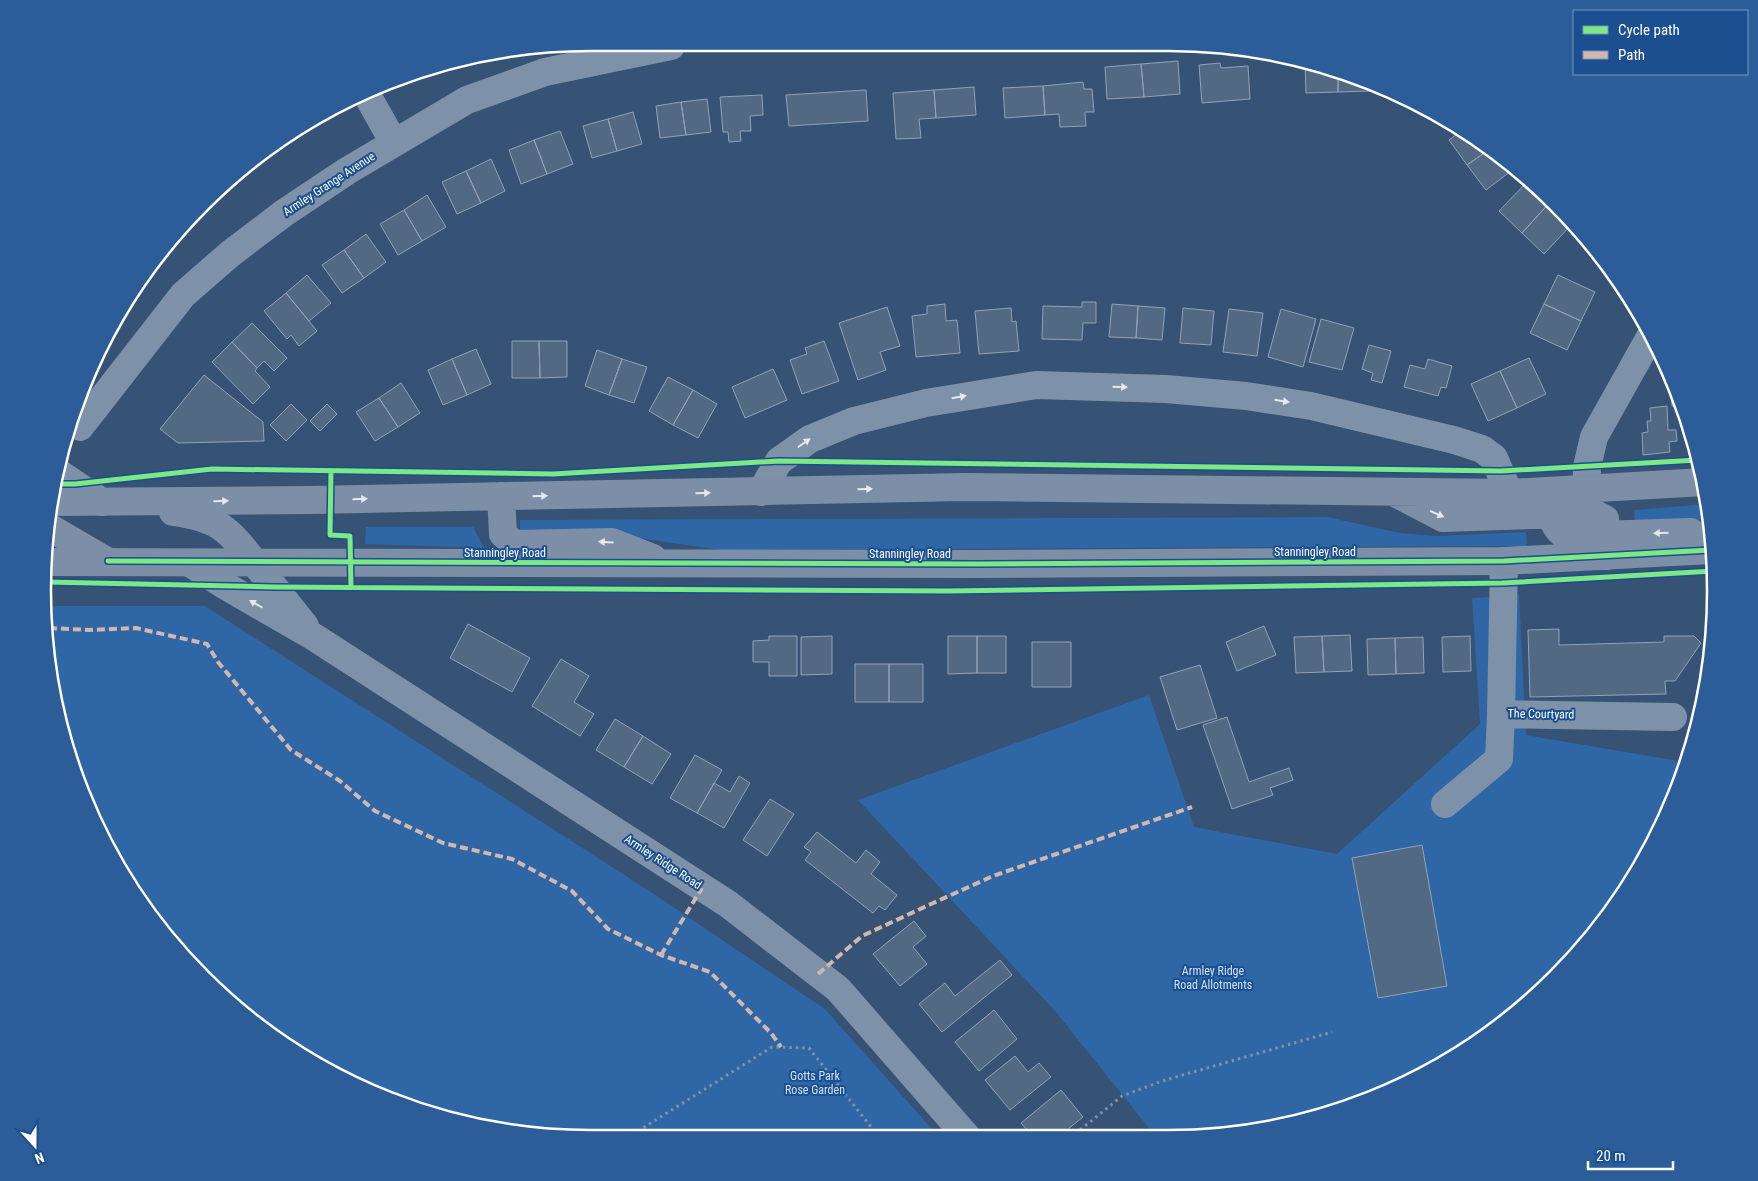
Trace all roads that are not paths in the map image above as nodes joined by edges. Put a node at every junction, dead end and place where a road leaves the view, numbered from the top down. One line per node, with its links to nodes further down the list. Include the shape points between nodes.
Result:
1 (647, 51): 3 (street, Armley Grange Avenue, via 544,72 466,100)
2 (369, 99): 3 (street)
3 (394, 143): 5 (street, Armley Grange Avenue, via 284,213 183,295)
4 (1649, 349): 12 (street, via 1594,437 1587,467)
5 (80, 427)
6 (64, 477): 14 (street)
7 (1696, 483): 12 (main road)
8 (761, 492): 9 (main road, one-way to 9, via 965,487); 10 (street, one-way to 10, via 779,461 810,439 854,421 926,403 1036,385 1166,388 1311,406 1482,448 1494,458); 11 (main road, one-way to 8)
9 (1394, 492): 10 (main road); 15 (main road, one-way to 15, via 1443,518)
10 (1509, 493): 15 (main road)
11 (501, 496): 14 (main road, one-way to 11); 25 (main road, one-way to 11, via 612,542 514,544 503,534)
12 (1586, 501): 15 (main road); 18 (main road, via 1605,519)
13 (59, 502): 14 (main road)
14 (102, 502): 24 (main road, via 196,515 222,526)
15 (1550, 502): 18 (main road, via 1558,531)
16 (55, 530): 20 (main road)
17 (1703, 533): 18 (main road, one-way to 18)
18 (1607, 546): 19 (main road, Stanningley Road); 21 (main road, Stanningley Road)
19 (1705, 550)
20 (108, 561): 22 (main road, Stanningley Road); 23 (main road, Stanningley Road)
21 (1504, 561): 25 (main road, Stanningley Road); 27 (street, The Courtyard)
22 (52, 562)
23 (190, 562): 24 (main road, Stanningley Road); 26 (street, Armley Ridge Road, one-way to 23)
24 (254, 562): 25 (main road, Stanningley Road); 26 (street, Armley Ridge Road)
25 (668, 564)
26 (314, 637): 30 (street, Armley Ridge Road, via 743,916 838,989)
27 (1501, 714): 28 (street, The Courtyard); 29 (street, via 1500,759)
28 (1673, 716)
29 (1445, 804)
30 (961, 1130)

